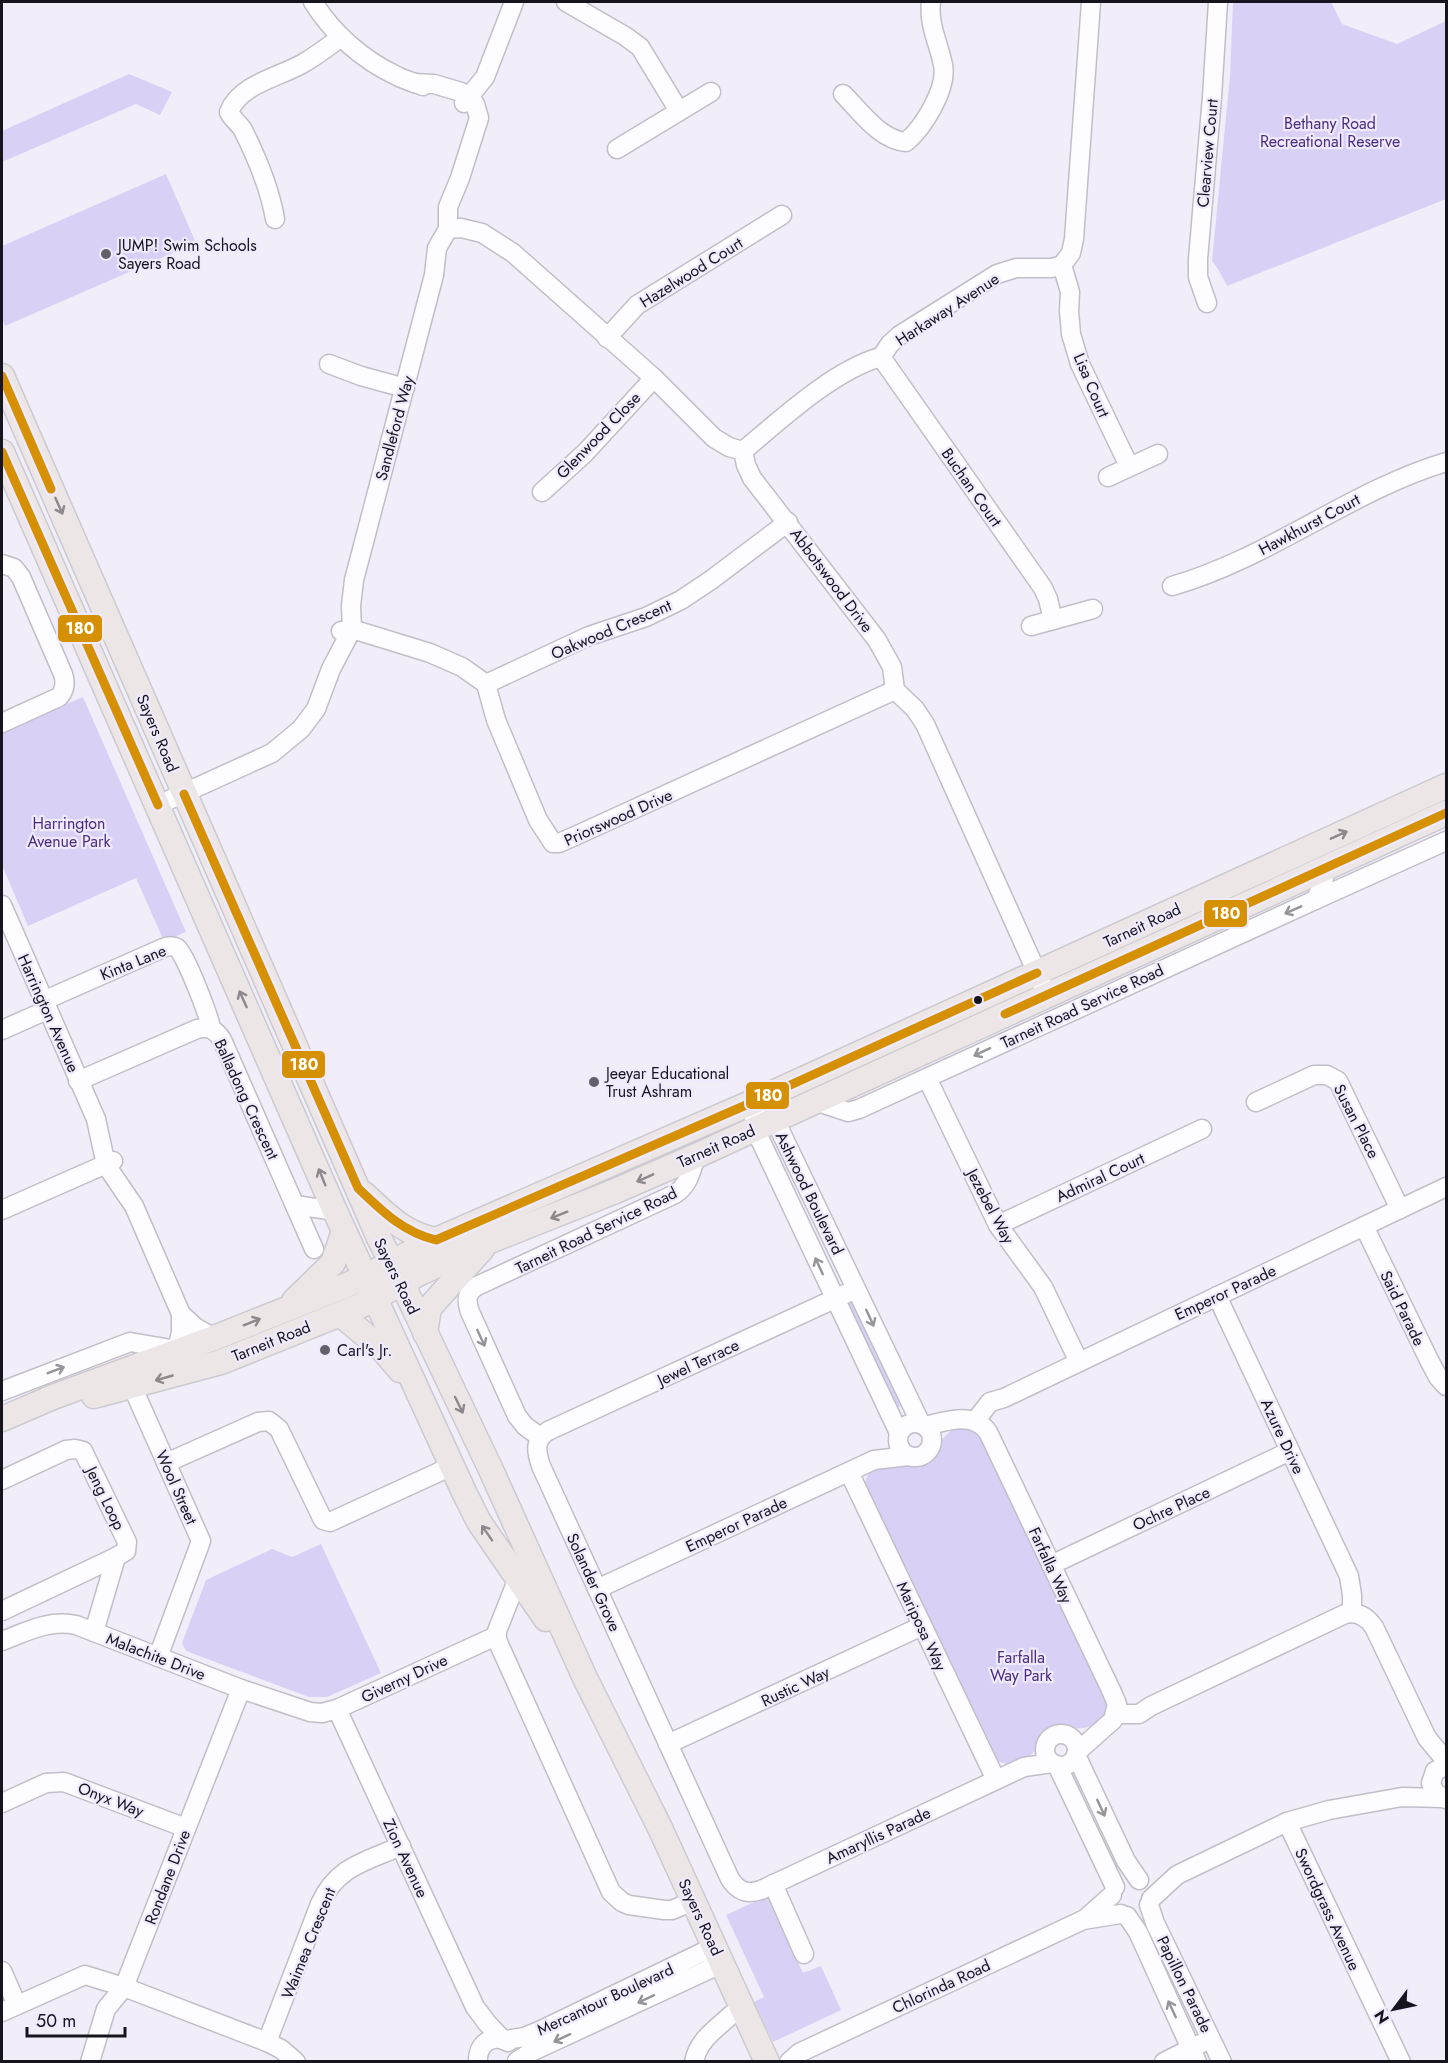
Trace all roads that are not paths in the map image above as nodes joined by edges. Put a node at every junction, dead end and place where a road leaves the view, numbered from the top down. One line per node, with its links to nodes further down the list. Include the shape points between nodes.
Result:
1 (313, 2): 7 (street)
2 (513, 2): 10 (street, via 486,77)
3 (566, 2): 11 (street, via 640,47)
4 (931, 2): 9 (street, via 933,32 944,68 942,85 915,134 906,142 883,133)
5 (1091, 2): 16 (street, via 1074,239 1071,253)
6 (1218, 2): 17 (street, Clearview Court, via 1198,259 1198,277)
7 (341, 37): 10 (street, via 368,60 398,77); 14 (street, via 300,65 245,92 229,112 250,146 272,198)
8 (711, 92): 11 (street)
9 (843, 94)
10 (466, 100): 15 (street, Sandleford Way, via 471,115 465,156 448,207)
11 (679, 111): 12 (street)
12 (616, 149)
13 (782, 215): 18 (street, Hazelwood Court, via 637,304)
14 (275, 219)
15 (454, 230): 18 (street, via 506,248); 23 (street, Sandleford Way, via 434,275)
16 (1062, 265): 19 (street, Harkaway Avenue, via 1016,268 997,274 900,335); 28 (street, Lisa Court, via 1070,292 1071,334 1080,363)
17 (1207, 303)
18 (607, 338): 21 (street)
19 (881, 357): 24 (street, Harkaway Avenue, via 847,372); 35 (street, Buchan Court, via 1043,588)
20 (329, 364): 23 (street)
21 (654, 378): 24 (street, via 714,438); 30 (street, Glenwood Close, via 585,453)
22 (2, 380): 42 (main road, Sayers Road, one-way to 42)
23 (405, 388): 37 (street, Sandleford Way, via 354,580 342,611)
24 (743, 451): 31 (street, Abbotswood Drive, via 752,478)
25 (2, 452): 43 (main road, Sayers Road)
26 (1158, 454): 28 (street)
27 (1446, 462): 33 (street, Hawkhurst Court, via 1358,498 1201,578)
28 (1129, 466): 29 (street)
29 (1108, 477)
30 (542, 492)
31 (788, 522): 38 (street, Oakwood Crescent, via 681,600 646,617 589,636); 39 (street, Abbotswood Drive, via 877,640 892,667)
32 (2, 564): 40 (street, via 14,568 21,577 65,683 59,697)
33 (1172, 586)
34 (1093, 609): 35 (street)
35 (1053, 620): 36 (street)
36 (1031, 626)
37 (348, 632): 38 (street, via 377,635 430,653 462,667); 42 (street, Sandleford Way, via 333,649 331,669 316,709 293,737 272,753)
38 (486, 684): 39 (street, Priorswood Drive, via 496,720 538,820 552,843 575,837)
39 (895, 690): 50 (street, via 925,724)
40 (2, 723)
41 (1446, 786): 49 (main road, Tarneit Road, one-way to 41)
42 (184, 794): 43 (street, Sandleford Way); 65 (main road, Sayers Road)
43 (158, 805): 69 (main road, Sayers Road, one-way to 43)
44 (1446, 813): 46 (main road, Tarneit Road)
45 (1446, 841): 47 (street)
46 (1322, 868): 47 (street, via 1324,883); 49 (main road, via 1314,861 1302,861 1207,905); 51 (main road, Tarneit Road)
47 (1316, 900): 55 (street, Tarneit Road Service Road, one-way to 55)
48 (2, 904): 52 (street, Harrington Avenue)
49 (1157, 917): 50 (main road, Tarneit Road)
50 (1037, 972): 51 (street); 58 (main road, Tarneit Road)
51 (1047, 994): 57 (main road, Tarneit Road)
52 (45, 1005): 53 (street, Kinta Lane, via 172,946 181,952); 54 (street); 56 (street, Harrington Avenue)
53 (211, 1028): 56 (street, Balladong Crescent, via 197,1029); 66 (street, Balladong Crescent, via 224,1042)
54 (2, 1030)
55 (927, 1078): 57 (street, Tarneit Road Service Road, via 851,1111); 70 (street, Jezebel Way)
56 (78, 1080): 63 (street, Harrington Avenue)
57 (815, 1101): 60 (main road, Tarneit Road)
58 (753, 1102): 60 (street, Ashwood Boulevard); 72 (main road, Tarneit Road)
59 (1256, 1102): 67 (street, Susan Place, via 1314,1075 1327,1075 1338,1081)
60 (765, 1125): 62 (main road, Tarneit Road); 78 (street, Ashwood Boulevard); 80 (street, Ashwood Boulevard, one-way to 60)
61 (1202, 1129): 70 (street, Admiral Court)
62 (696, 1156): 73 (main road, Tarneit Road, one-way to 73); 97 (street, Tarneit Road Service Road, one-way to 97, via 685,1186 675,1194 477,1286 468,1295 470,1312 517,1416)
63 (110, 1163): 68 (street); 82 (street, Harrington Avenue, via 134,1206)
64 (1446, 1187): 67 (street, Emperor Parade)
65 (358, 1188): 72 (main road, via 405,1230); 75 (main road, Sayers Road)
66 (296, 1205): 69 (street); 74 (street, Balladong Crescent)
67 (1400, 1209): 71 (street, Emperor Parade)
68 (2, 1210)
69 (340, 1221): 77 (main road, Sayers Road); 81 (main road, via 333,1263)
70 (998, 1225): 87 (street, Jezebel Way, via 1043,1287)
71 (1364, 1226): 79 (street, Emperor Parade); 89 (street, Said Parade, via 1429,1360)
72 (436, 1240): 75 (main road, Tarneit Road)
73 (490, 1241): 76 (main road, Tarneit Road); 84 (main road, via 429,1308)
74 (315, 1249)
75 (390, 1262): 76 (main road, Sayers Road); 77 (main road, Tarneit Road)
76 (402, 1283): 77 (main road, Tarneit Road); 84 (main road, Sayers Road)
77 (370, 1288): 81 (main road, Tarneit Road); 83 (main road, Tarneit Road); 90 (main road, Sayers Road)
78 (856, 1289): 80 (street, Jewel Terrace); 95 (street, Ashwood Boulevard, one-way to 95)
79 (1217, 1296): 87 (street, Emperor Parade); 99 (street, Azure Drive)
80 (835, 1299): 96 (street, Ashwood Boulevard); 97 (street, Jewel Terrace)
81 (288, 1307): 85 (main road, Tarneit Road, one-way to 81)
82 (181, 1314): 85 (street, Harrington Avenue); 86 (street, Harrington Avenue)
83 (340, 1314): 88 (main road, Tarneit Road, one-way to 88, via 220,1362); 90 (main road, via 382,1349)
84 (425, 1333): 117 (main road, Sayers Road, one-way to 117)
85 (213, 1338): 86 (main road, Tarneit Road)
86 (177, 1350): 91 (street, Tarneit Road, one-way to 86, via 130,1342); 92 (main road, Tarneit Road)
87 (1079, 1362): 94 (street, Emperor Parade, via 1004,1398)
88 (132, 1386): 92 (main road, Tarneit Road); 102 (street, Wool Street)
89 (1446, 1386)
90 (416, 1387): 103 (main road, Sayers Road)
91 (2, 1391)
92 (2, 1419)
93 (957, 1420): 94 (street, via 967,1418); 95 (street); 98 (street)
94 (980, 1423): 107 (street, Farfalla Way, via 994,1443)
95 (923, 1425): 96 (street, via 906,1425); 98 (street, via 931,1434)
96 (898, 1434): 100 (street, via 900,1450); 101 (street, Emperor Parade)
97 (540, 1437): 109 (street, Solander Grove, via 536,1447 540,1466)
98 (930, 1448): 100 (street, via 919,1457)
99 (1290, 1451): 107 (street, Ochre Place); 111 (street, Azure Drive, via 1349,1575)
100 (909, 1456): 101 (street, Emperor Parade)
101 (874, 1460): 104 (street, Emperor Parade)
102 (166, 1463): 103 (street, via 258,1422 269,1421 279,1429 323,1520 330,1522); 116 (street, Wool Street, via 201,1541)
103 (452, 1466): 108 (main road, Sayers Road, one-way to 103, via 479,1522)
104 (849, 1472): 109 (street, Emperor Parade); 112 (street, Mariposa Way)
105 (2, 1480): 106 (street, Jeng Loop, via 66,1450 83,1451 127,1542 126,1551)
106 (116, 1557): 110 (street, Jeng Loop); 113 (street, Jeng Loop)
107 (1051, 1565): 120 (street, Farfalla Way)
108 (518, 1578): 114 (street); 117 (main road, Sayers Road)
109 (597, 1589): 125 (street, Solander Grove)
110 (2, 1612): 115 (street, Jeng Loop)
111 (1356, 1614): 120 (street, via 1345,1614 1151,1706); 124 (street, via 1374,1627)
112 (922, 1626): 125 (street, Rustic Way); 132 (street, Mariposa Way)
113 (93, 1632): 115 (street, Malachite Drive, via 63,1622 49,1623); 116 (street, Malachite Drive)
114 (496, 1636): 119 (street, Giverny Drive); 145 (street, Sayers Road, via 615,1897 628,1905 672,1910)
115 (7, 1639)
116 (158, 1657): 118 (street, Malachite Drive)
117 (585, 1678): 145 (main road, Sayers Road, via 631,1773 651,1833)
118 (241, 1689): 121 (street, Malachite Drive); 137 (street, Rondane Drive)
119 (337, 1709): 121 (street, Giverny Drive); 138 (street, Zion Avenue)
120 (1116, 1709): 122 (street, via 1109,1724)
121 (310, 1712)
122 (1098, 1732): 123 (street); 127 (street)
123 (1067, 1735): 126 (street, via 1057,1734); 127 (street, via 1075,1742)
124 (1426, 1738): 128 (street); 131 (street)
125 (668, 1744): 141 (street, Solander Grove)
126 (1046, 1745): 129 (street, via 1046,1755); 130 (street, Amaryllis Parade)
127 (1077, 1753): 129 (street, via 1067,1765); 140 (street, one-way to 140, via 1126,1861)
128 (1446, 1761)
129 (1055, 1764): 130 (street, Amaryllis Parade); 143 (street)
130 (1024, 1767): 132 (street, Amaryllis Parade)
131 (1437, 1772): 133 (street); 134 (street, via 1431,1784)
132 (996, 1780): 142 (street, Amaryllis Parade)
133 (1402, 1797): 134 (street); 136 (street)
134 (1445, 1799)
135 (2, 1803): 137 (street, Onyx Way, via 46,1783 64,1782)
136 (1287, 1822): 139 (street); 167 (street, Swordgrass Avenue)
137 (186, 1828): 151 (street, Rondane Drive)
138 (400, 1846): 152 (street, Zion Avenue); 157 (street, Waimea Crescent, via 345,1871 331,1883)
139 (1177, 1875): 140 (street); 144 (street)
140 (1141, 1880): 143 (street, via 1128,1878); 144 (street, via 1149,1889)
141 (733, 1884): 142 (street, Amaryllis Parade, via 752,1893)
142 (773, 1884): 148 (street)
143 (1113, 1891): 146 (street, via 1114,1905); 147 (street, Chlorinda Road)
144 (1150, 1902): 146 (street, via 1143,1913); 155 (street, Papillon Parade, via 1155,1923)
145 (687, 1903): 149 (main road, Sayers Road)
146 (1124, 1915): 147 (street, Chlorinda Road); 159 (street, Papillon Parade, one-way to 146, via 1138,1932)
147 (1083, 1920): 160 (street, Chlorinda Road)
148 (804, 1954)
149 (711, 1959): 154 (main road, Sayers Road); 156 (street, Mercantour Boulevard, via 524,2037); 160 (main road, Sayers Road); 163 (street, Mercantour Boulevard, one-way to 163)
150 (2, 1971): 153 (street)
151 (124, 1987): 153 (street, via 85,1975); 157 (street); 161 (street, Rondane Drive, via 106,2009)
152 (475, 2007): 156 (street, Zion Avenue); 158 (street, Zion Avenue, via 479,2029)
153 (9, 2009)
154 (731, 2014): 160 (main road, Sayers Road); 164 (street, via 702,2042)
155 (1211, 2038): 159 (street); 166 (street, Papillon Parade)
156 (504, 2039): 158 (street, Mercantour Boulevard, via 489,2040); 163 (street, Zion Avenue, via 515,2049)
157 (267, 2042): 162 (street)
158 (476, 2055)
159 (1194, 2055): 165 (street)
160 (773, 2060)
161 (90, 2061)
162 (296, 2061)
163 (517, 2061)
164 (694, 2061)
165 (1164, 2061)
166 (1222, 2061)
167 (1401, 2061)

